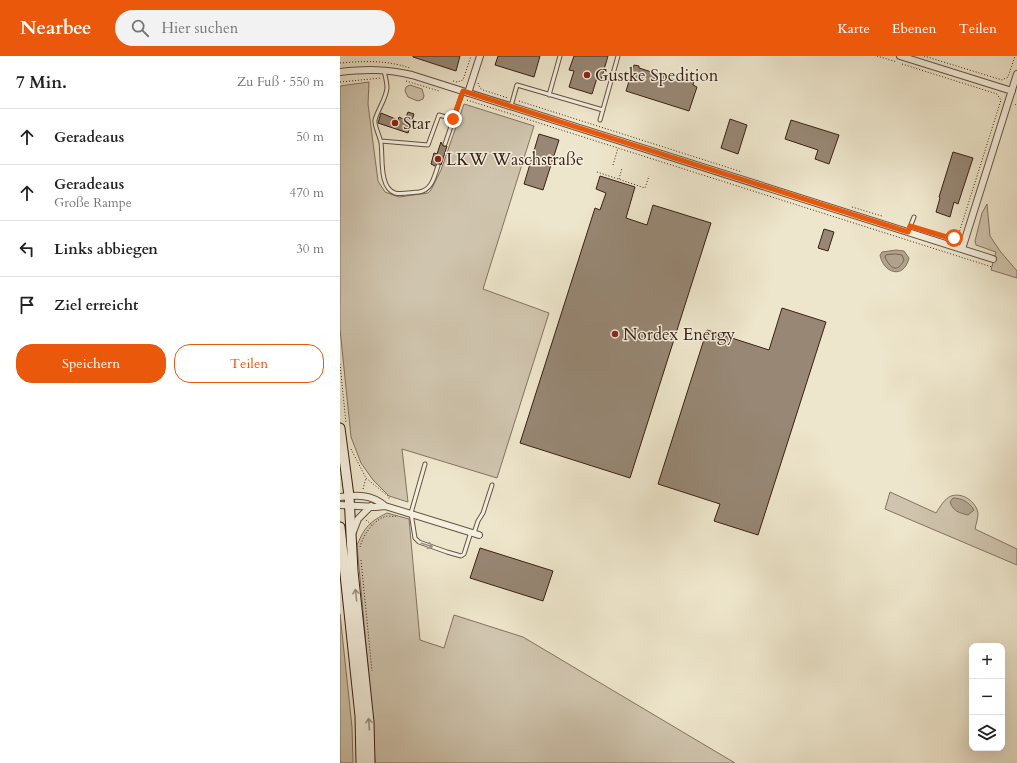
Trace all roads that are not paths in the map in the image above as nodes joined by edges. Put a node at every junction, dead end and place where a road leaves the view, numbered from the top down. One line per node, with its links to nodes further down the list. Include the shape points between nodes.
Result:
1 (480, 56): 9 (street)
2 (560, 56): 10 (lane)
3 (618, 56): 12 (lane)
4 (900, 56): 8 (street)
5 (384, 70): 6 (street); 9 (street, via 412,75); 15 (lane, via 387,89 375,121)
6 (340, 72)
7 (1017, 74): 8 (street)
8 (1012, 91): 20 (street)
9 (466, 92): 11 (street); 13 (lane)
10 (549, 95): 11 (lane, via 517,85); 12 (lane)
11 (511, 106): 19 (street)
12 (602, 110): 14 (lane)
13 (453, 119): 15 (lane, via 439,115 428,145); 16 (lane)
14 (600, 120)
15 (381, 141): 17 (lane, via 384,179 389,190 394,193 427,189)
16 (445, 144)
17 (438, 166)
18 (914, 217): 19 (lane)
19 (908, 232): 20 (street)
20 (962, 249): 21 (street)
21 (993, 259)
22 (343, 426): 25 (main road)
23 (425, 464): 29 (lane)
24 (492, 484): 31 (lane)
25 (346, 500): 26 (street); 27 (street); 28 (street, via 361,495 379,500); 32 (main road)
26 (340, 505)
27 (371, 506): 28 (street); 32 (street, via 358,520)
28 (387, 506): 29 (street)
29 (411, 513): 31 (street); 31 (lane, one-way to 31, via 415,538 419,542 457,556 464,554)
30 (340, 527): 33 (main road, via 360,716)
31 (475, 533)
32 (352, 536): 34 (main road, one-way to 32, via 369,722)
33 (361, 763)
34 (370, 763)

